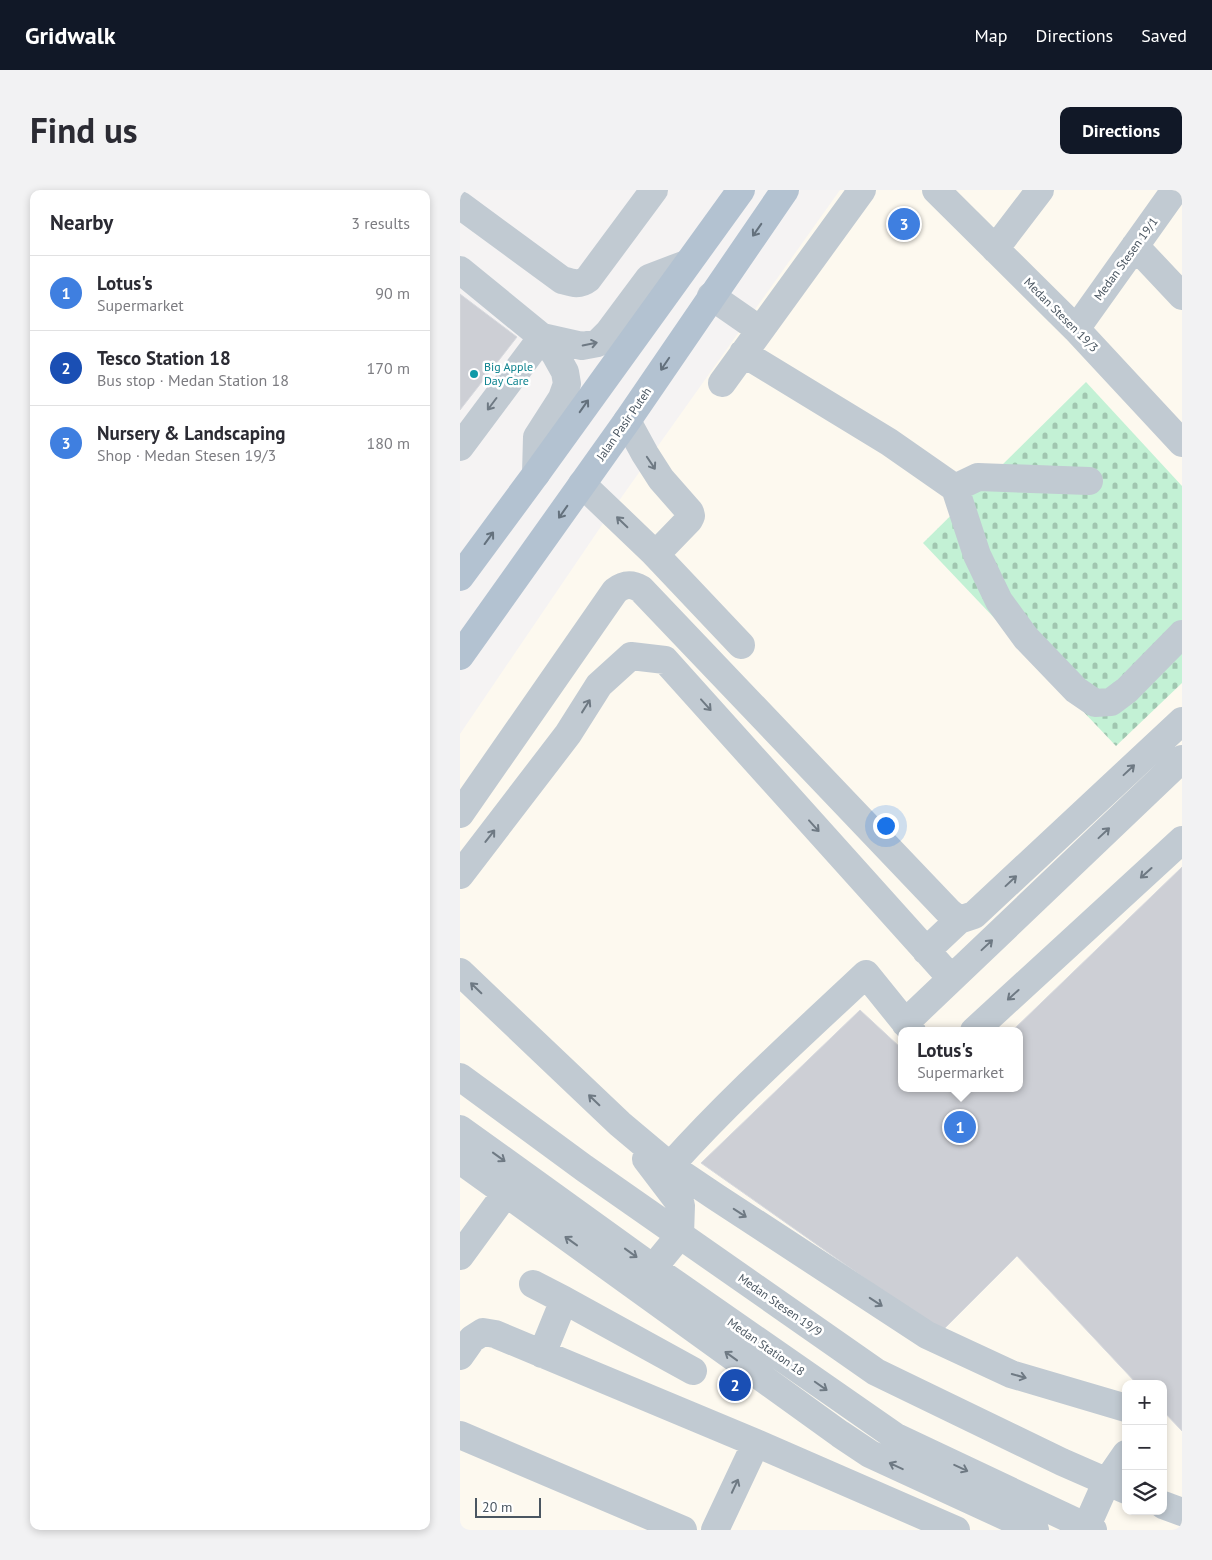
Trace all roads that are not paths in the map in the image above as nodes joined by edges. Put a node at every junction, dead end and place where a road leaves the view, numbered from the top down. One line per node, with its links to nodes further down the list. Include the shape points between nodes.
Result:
1 (654, 190): 8 (street, via 588,279 577,284 562,280)
2 (740, 190): 11 (main road)
3 (785, 190): 13 (main road, Jalan Pasir Puteh, one-way to 13)
4 (862, 190): 16 (street)
5 (936, 190): 10 (street, Medan Stesen 19/3)
6 (1040, 190): 10 (street)
7 (1175, 190): 9 (street, Medan Stesen 19/1)
8 (460, 206)
9 (1135, 246): 14 (street); 15 (street, Medan Stesen 19/1)
10 (995, 249): 15 (street, Medan Stesen 19/3)
11 (686, 264): 17 (street, one-way to 11, via 582,346 598,343 649,278); 23 (main road, one-way to 11)
12 (460, 270): 17 (street)
13 (712, 296): 16 (street); 20 (main road, Jalan Pasir Puteh, one-way to 20)
14 (1182, 296)
15 (1076, 329): 21 (street, Medan Stesen 19/3)
16 (760, 330): 18 (street)
17 (542, 337): 22 (street, one-way to 22); 23 (street, via 565,372 567,384 537,438)
18 (743, 353): 19 (street); 26 (street, via 889,442)
19 (722, 383)
20 (627, 421): 25 (main road, Jalan Pasir Puteh); 27 (street, one-way to 27, via 656,471 691,516 659,551)
21 (1182, 443)
22 (460, 447)
23 (536, 474): 28 (main road, one-way to 23)
24 (1089, 481): 26 (street, via 978,477)
25 (582, 484): 27 (street, one-way to 25); 31 (main road, Jalan Pasir Puteh, one-way to 31)
26 (955, 488): 29 (street, via 978,555 1000,601 1026,638 1076,690 1095,703 1111,702 1127,690)
27 (653, 552): 30 (street)
28 (460, 577)
29 (1182, 634)
30 (741, 645)
31 (460, 656)
32 (1182, 720): 37 (street, one-way to 32, via 974,915)
33 (1182, 759): 40 (street, one-way to 33)
34 (460, 814): 37 (street, via 615,591 628,584 641,590)
35 (1182, 840): 42 (street, one-way to 42)
36 (460, 875): 38 (street, one-way to 38, via 568,734 599,685 631,656 665,660)
37 (959, 920): 38 (street)
38 (926, 951): 40 (street)
39 (460, 972): 44 (street, one-way to 39)
40 (951, 978): 41 (street)
41 (908, 1027): 47 (street, via 866,974 695,1138)
42 (978, 1027)
43 (460, 1078): 51 (street, Medan Stesen 19/9)
44 (620, 1124): 47 (street); 50 (street)
45 (460, 1129): 53 (street, Medan Station 18, one-way to 53)
46 (460, 1160): 48 (street)
47 (670, 1166): 49 (street)
48 (506, 1193): 52 (street); 70 (street, one-way to 48, via 870,1454)
49 (716, 1197): 50 (street); 59 (street, one-way to 59, via 927,1335 1011,1374)
50 (682, 1206): 51 (street)
51 (680, 1235): 53 (street); 63 (street, Medan Stesen 19/9, via 876,1372)
52 (460, 1256)
53 (653, 1268): 66 (street, Medan Station 18, one-way to 66, via 896,1437)
54 (533, 1284): 55 (street)
55 (564, 1300): 56 (street); 58 (street)
56 (542, 1354): 57 (street, via 483,1332 472,1339); 61 (street)
57 (460, 1356)
58 (693, 1372)
59 (1122, 1407)
60 (460, 1435): 67 (street)
61 (756, 1443): 68 (street, one-way to 61); 69 (street)
62 (1122, 1467): 63 (street)
63 (1116, 1486): 66 (street)
64 (1167, 1506): 65 (street)
65 (1182, 1512)
66 (1088, 1529)
67 (683, 1530)
68 (715, 1530)
69 (956, 1530)
70 (1035, 1530)

